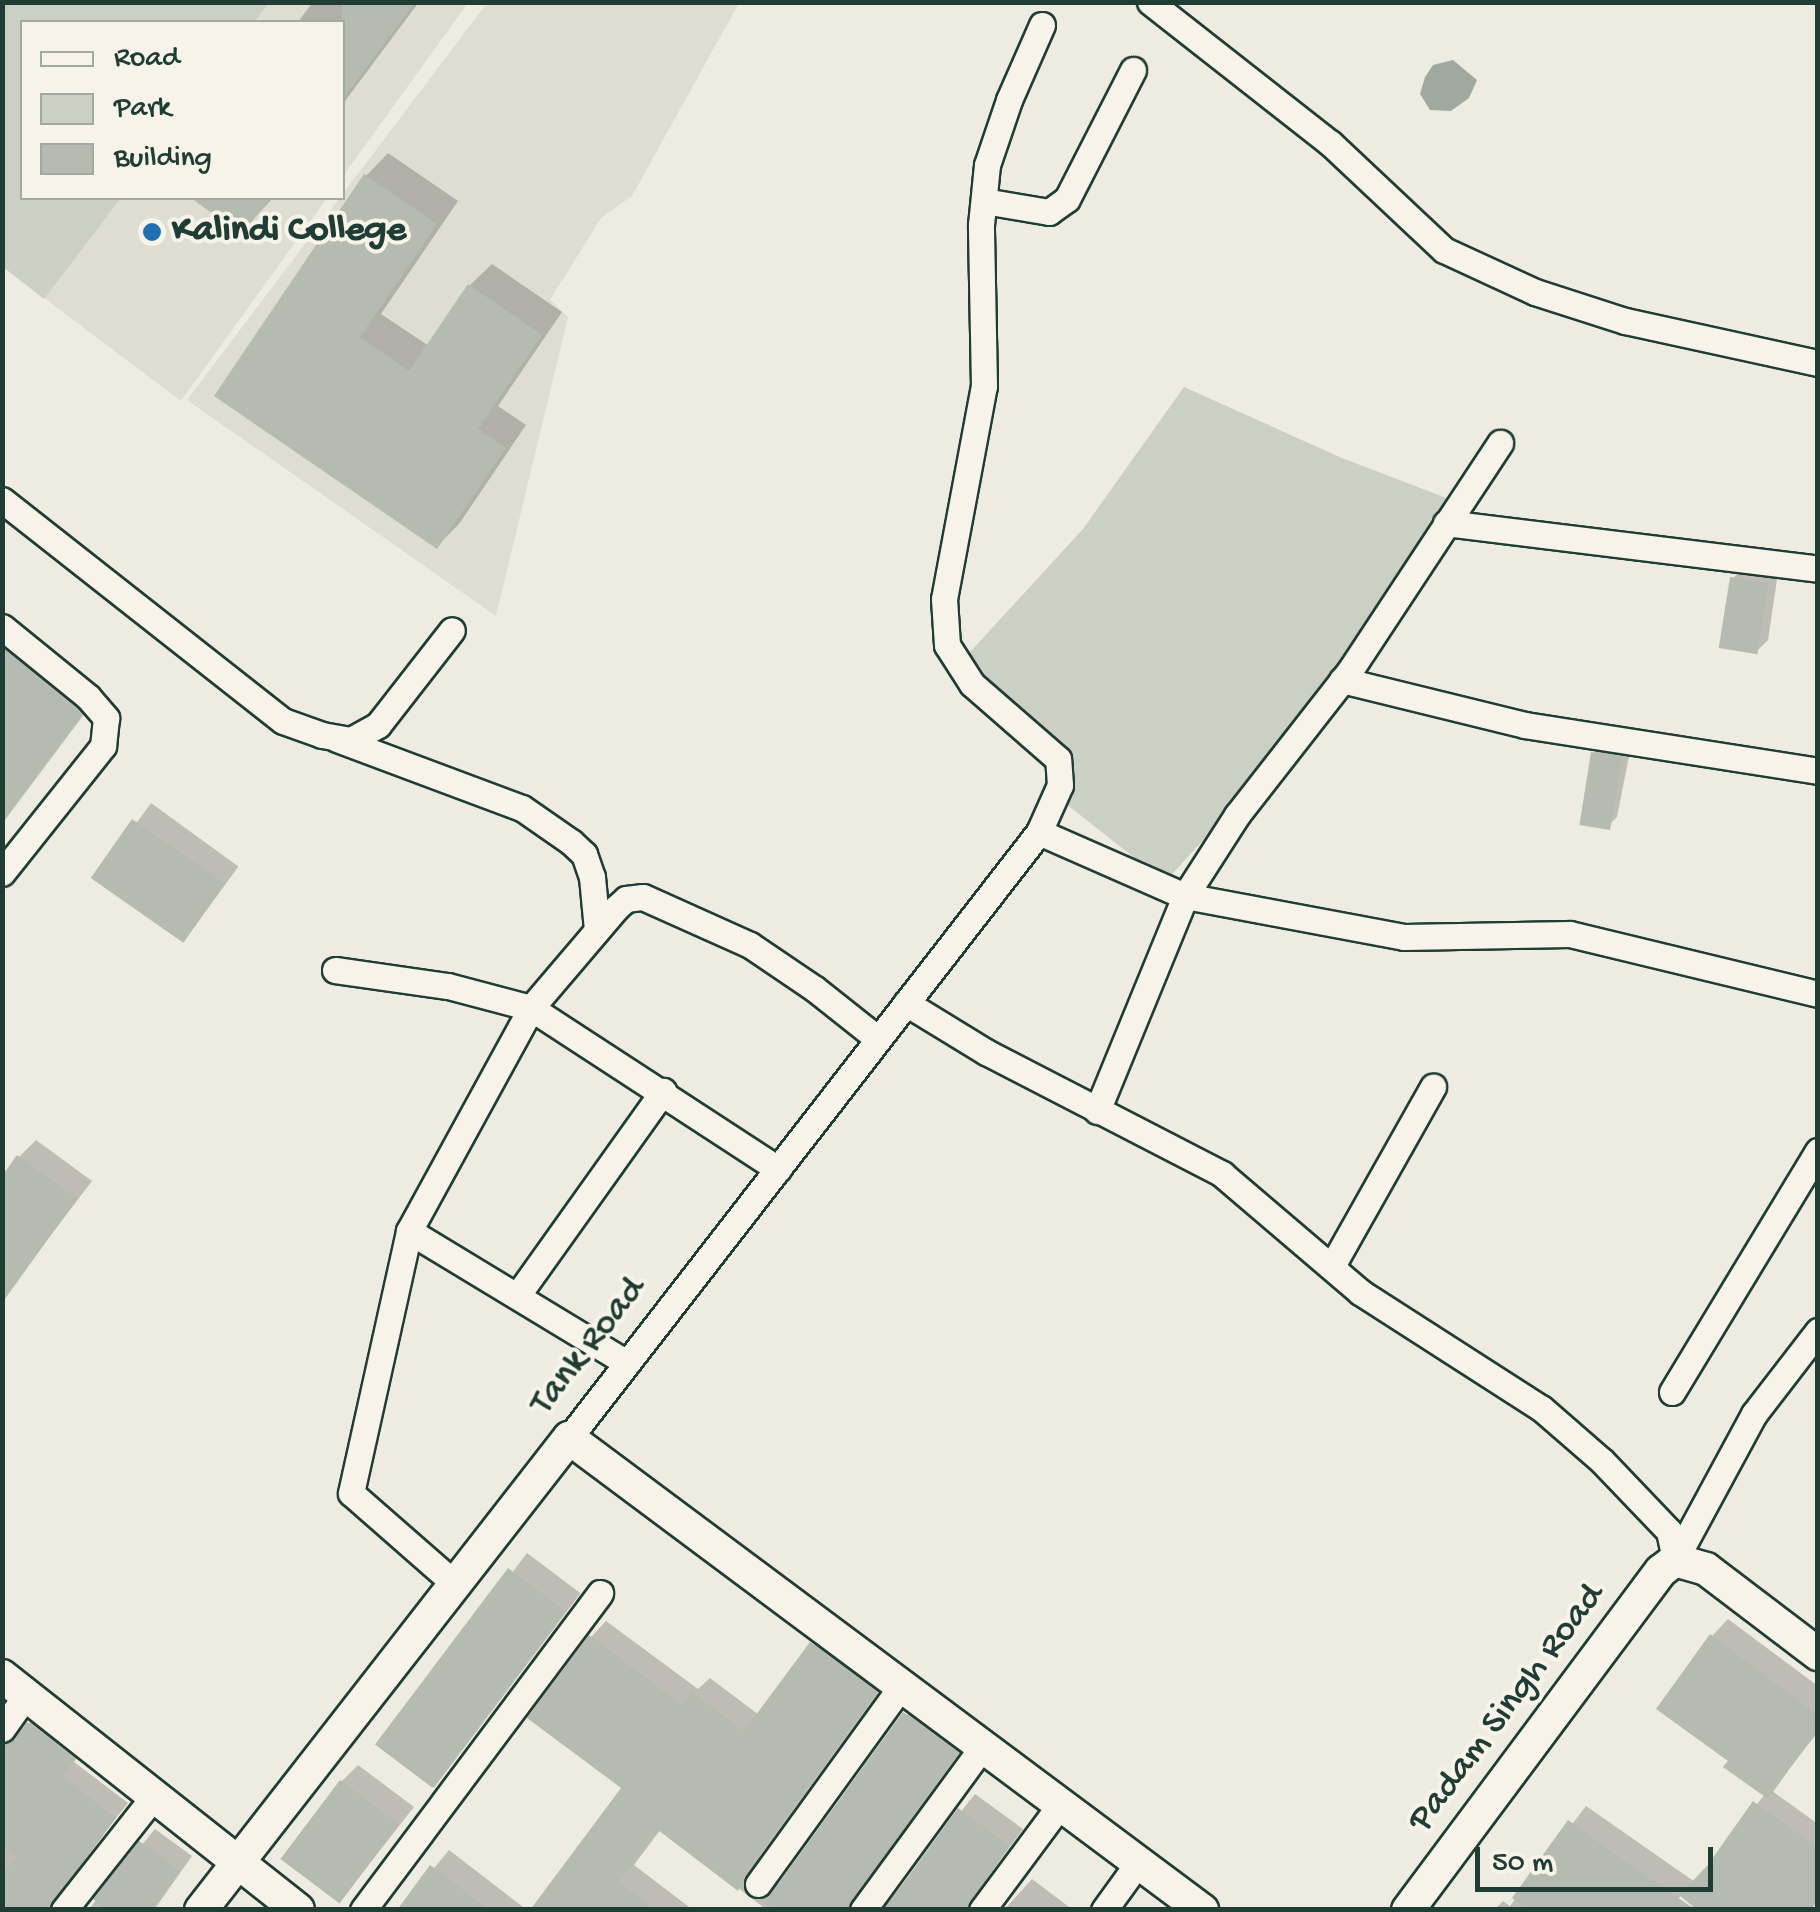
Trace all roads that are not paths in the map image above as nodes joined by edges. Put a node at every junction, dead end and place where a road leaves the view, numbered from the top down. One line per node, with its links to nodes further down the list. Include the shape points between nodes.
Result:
1 (1150, 2): 5 (street, via 1330,143 1444,250 1536,292 1625,321)
2 (1042, 25): 4 (street, Tank Road, via 1008,100 987,165)
3 (1133, 70): 4 (street, via 1066,200 1049,212)
4 (984, 200): 15 (street, Tank Road, via 984,386 944,599 948,645 972,684 1058,759 1060,785)
5 (1818, 362)
6 (1500, 443): 8 (street)
7 (2, 500): 13 (street, via 283,720)
8 (1446, 523): 9 (street); 12 (street)
9 (1818, 569)
10 (2, 627): 16 (street, via 106,718 103,746)
11 (452, 630): 13 (street, via 378,725 350,740)
12 (1342, 680): 14 (street, via 1525,724); 17 (street, via 1237,815)
13 (322, 734): 18 (street, via 522,808 571,842 592,877)
14 (1818, 771)
15 (1039, 832): 17 (street); 21 (street, Tank Road)
16 (3, 871)
17 (1185, 896): 20 (street, via 1404,937 1570,934); 26 (street)
18 (597, 930): 22 (street); 23 (street, via 626,898 643,897 750,945)
19 (335, 970): 22 (street, via 448,986)
20 (1818, 994)
21 (906, 1004): 23 (street, Tank Road); 26 (street)
22 (531, 1008): 25 (street); 29 (street)
23 (878, 1040): 28 (street, Tank Road)
24 (1433, 1086): 30 (street)
25 (663, 1091): 28 (street); 31 (street)
26 (1097, 1111): 30 (street, via 1222,1174)
27 (1818, 1150): 34 (street)
28 (778, 1169): 33 (street, Tank Road)
29 (410, 1231): 31 (street); 37 (street, via 351,1493)
30 (1332, 1266): 36 (street, via 1360,1292 1554,1418 1669,1530)
31 (517, 1296): 33 (street)
32 (1818, 1330): 36 (street, via 1754,1414)
33 (627, 1363): 35 (street, Tank Road)
34 (1672, 1392)
35 (569, 1438): 37 (street, Tank Road); 41 (street)
36 (1675, 1560): 39 (street, via 1706,1569); 57 (street, Padam Singh Road)
37 (455, 1584): 46 (street, Tank Road)
38 (600, 1593): 52 (street)
39 (1818, 1654)
40 (15, 1685): 42 (street); 44 (street)
41 (902, 1685): 43 (street); 48 (street)
42 (2, 1729)
43 (983, 1746): 45 (street); 53 (street)
44 (154, 1796): 46 (street); 49 (street)
45 (1060, 1806): 47 (street); 54 (street)
46 (238, 1862): 50 (street, Tank Road); 51 (street)
47 (1138, 1863): 55 (street); 56 (street)
48 (758, 1884)
49 (64, 1910)
50 (201, 1910)
51 (298, 1910)
52 (364, 1910)
53 (863, 1910)
54 (982, 1910)
55 (1104, 1910)
56 (1202, 1910)
57 (1408, 1910)

